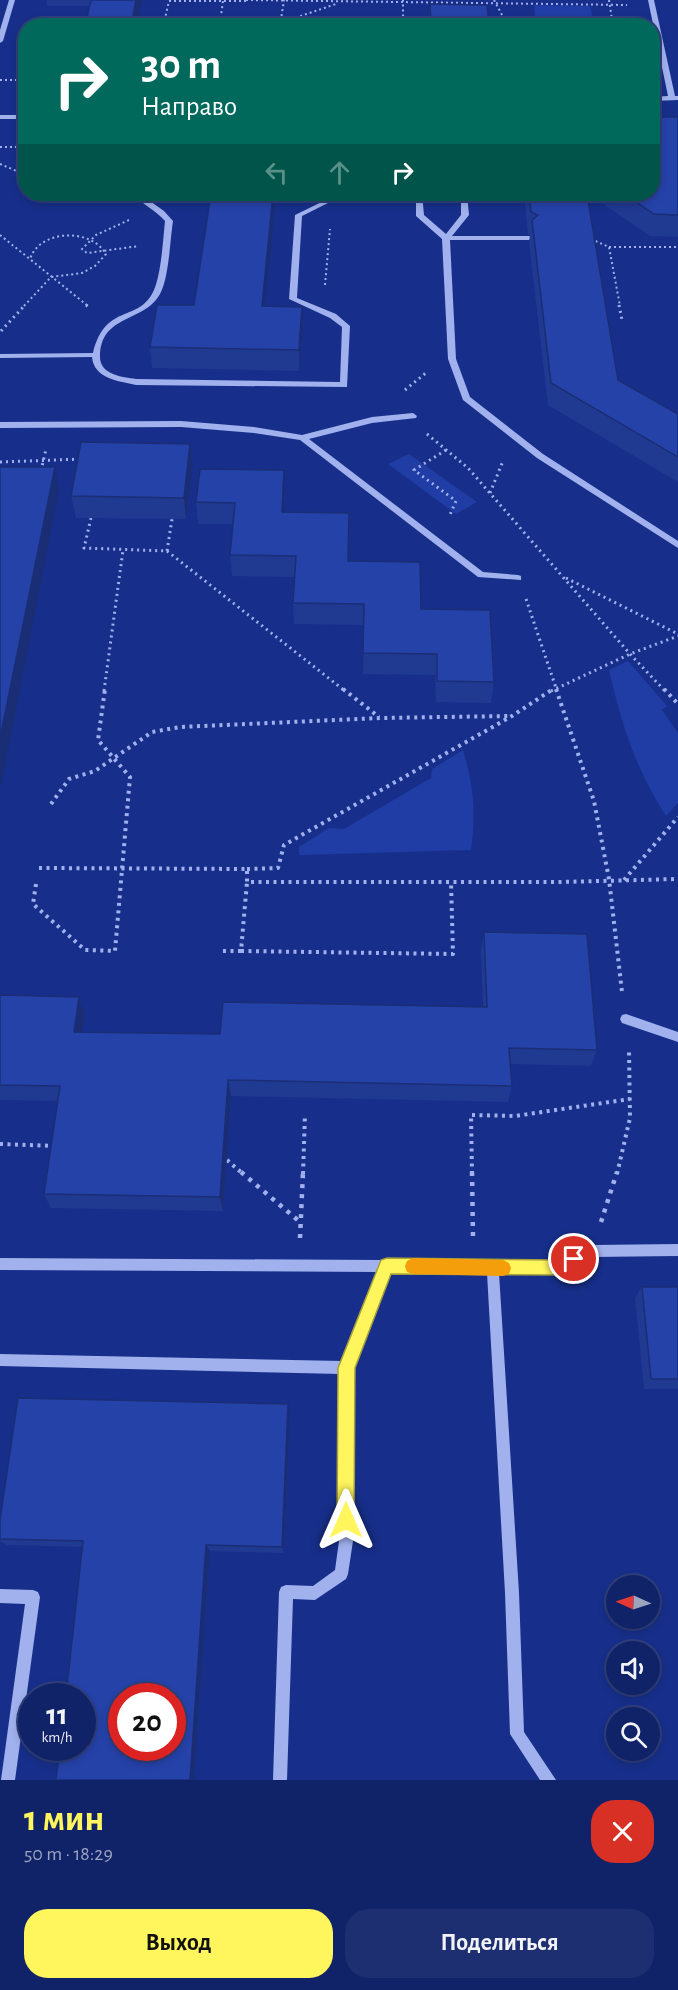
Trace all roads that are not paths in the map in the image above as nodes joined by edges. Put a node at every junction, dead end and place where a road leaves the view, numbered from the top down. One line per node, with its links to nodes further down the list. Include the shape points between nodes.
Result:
1 (12, 0): 5 (lane)
2 (651, 2): 3 (lane)
3 (655, 18)
4 (660, 38): 6 (lane)
5 (0, 41)
6 (675, 98): 7 (lane)
7 (660, 99)
8 (0, 117): 9 (lane)
9 (18, 117)
10 (143, 201): 16 (lane, via 162,210 169,221 157,294 102,332)
11 (328, 201): 16 (lane, via 299,215 293,299 333,316 346,326 344,385 136,382 100,371)
12 (419, 201): 14 (lane, via 420,216)
13 (464, 201): 14 (lane, via 465,215)
14 (446, 238): 15 (lane); 21 (lane, via 452,359 466,398 540,456)
15 (529, 238)
16 (96, 355): 17 (lane)
17 (0, 356)
18 (413, 416): 20 (lane, via 377,419)
19 (0, 426): 20 (lane, via 181,424)
20 (302, 438): 22 (lane, via 481,575)
21 (678, 545)
22 (518, 578)
23 (626, 1019): 24 (lane)
24 (678, 1037)
25 (678, 1250): 28 (lane, via 592,1251 556,1268)
26 (0, 1264): 27 (lane)
27 (387, 1266): 28 (lane); 30 (lane)
28 (493, 1269): 34 (lane, via 517,1734)
29 (0, 1360): 30 (lane)
30 (346, 1368): 33 (lane, via 346,1541 341,1574 315,1593 286,1592)
31 (0, 1596): 32 (lane, via 33,1597)
32 (8, 1780)
33 (280, 1780)
34 (549, 1780)

